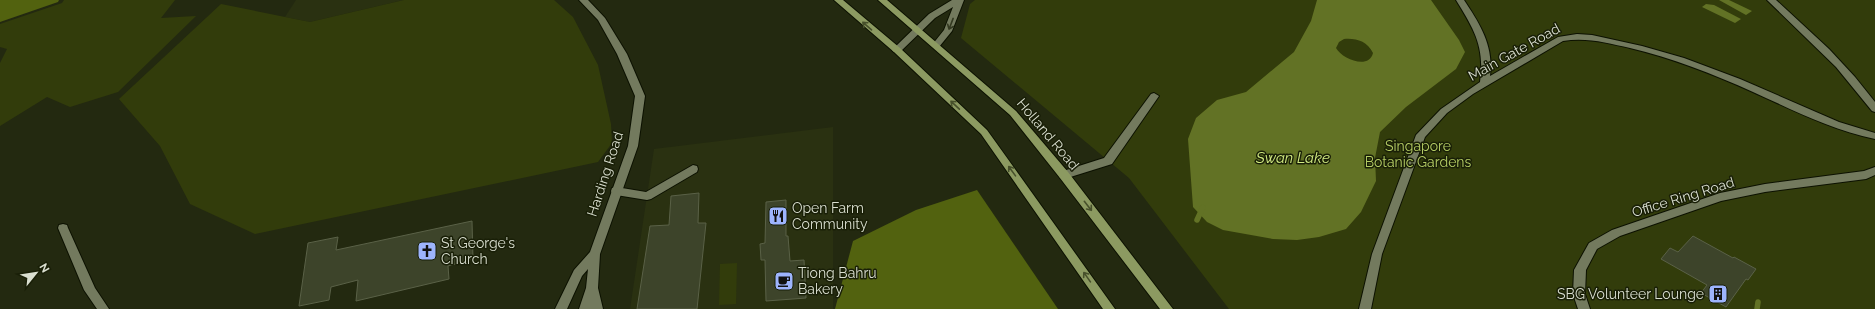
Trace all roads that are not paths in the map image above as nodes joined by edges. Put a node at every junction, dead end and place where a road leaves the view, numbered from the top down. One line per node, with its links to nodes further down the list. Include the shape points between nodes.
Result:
1 (583, 0): 17 (street, Harding Road, via 601,18 622,54 640,96 633,146)
2 (838, 0): 9 (main road, one-way to 2)
3 (882, 0): 7 (main road, Holland Road)
4 (959, 0): 7 (street, via 932,16); 8 (street, one-way to 8, via 948,31)
5 (1460, 0): 10 (street, via 1482,36 1488,68)
6 (1771, 0): 12 (street, via 1833,59 1863,91)
7 (919, 31): 8 (main road, Holland Road); 9 (street)
8 (936, 45): 16 (main road, Holland Road, via 1013,113)
9 (897, 50): 25 (main road, one-way to 9, via 984,132)
10 (1484, 85): 13 (street, Main Gate Road, via 1529,56 1561,40 1574,36 1589,37 1648,50 1707,68 1815,117); 27 (street, Main Gate Road, via 1444,111 1421,135 1377,254)
11 (1154, 96): 16 (street, via 1108,161)
12 (1875, 109)
13 (1875, 136)
14 (693, 169): 17 (street, via 647,196)
15 (1875, 171): 28 (street, Office Ring Road, via 1866,175 1765,188 1720,197 1616,233 1593,246 1580,270 1579,294)
16 (1064, 175): 26 (main road, Holland Road, one-way to 26)
17 (616, 192): 19 (street, Harding Road)
18 (63, 228): 21 (street, via 90,290)
19 (595, 254): 20 (street, Harding Road); 22 (street, Harding Road, via 578,273)
20 (592, 288): 23 (street, Harding Road); 24 (street)
21 (103, 309)
22 (561, 309)
23 (585, 309)
24 (597, 309)
25 (1109, 309)
26 (1167, 309)
27 (1365, 309)
28 (1584, 309)

